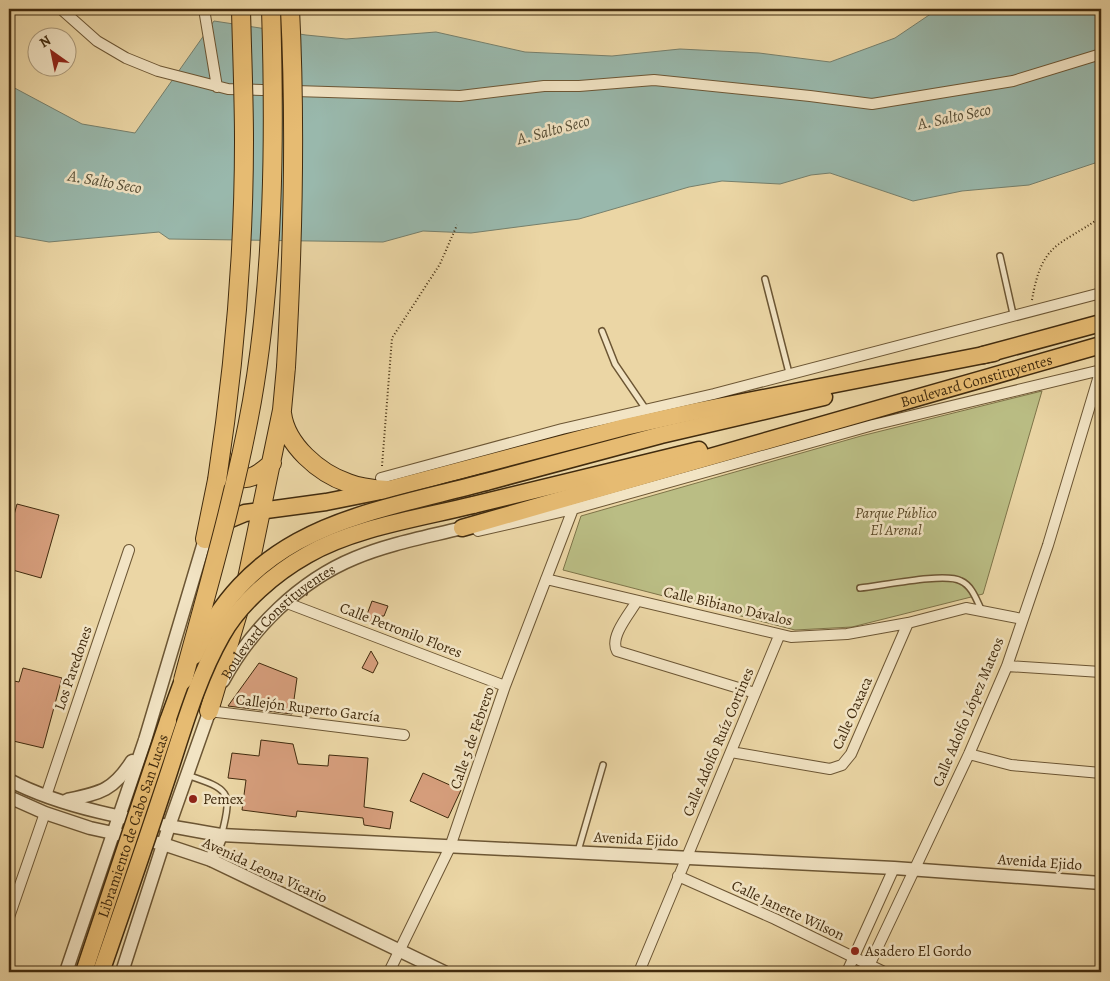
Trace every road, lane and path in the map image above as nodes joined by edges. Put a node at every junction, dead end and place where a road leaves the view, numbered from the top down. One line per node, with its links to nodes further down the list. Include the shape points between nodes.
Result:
1 (61, 9): 7 (street, via 97,42 126,58 158,71)
2 (204, 9): 7 (street)
3 (241, 9): 25 (highway, bridge, via 244,142 238,283 234,351)
4 (271, 9): 43 (highway, bridge, via 273,138 267,270 252,399 226,525)
5 (290, 9): 23 (highway, bridge, via 294,231)
6 (1101, 54): 7 (street, via 1013,81 872,104 654,80 544,86 460,96 284,92)
7 (217, 87)
8 (1101, 217): 13 (path, via 1055,246 1043,259 1036,275)
9 (457, 225): 27 (path, via 440,264 392,338)
10 (1000, 256): 14 (lane)
11 (766, 279): 20 (lane)
12 (1101, 293): 13 (street)
13 (1031, 310): 14 (street)
14 (1013, 314): 20 (street)
15 (1101, 323): 18 (highway, Boulevard Constituyentes)
16 (602, 331): 22 (lane, via 615,364)
17 (1101, 345): 24 (highway, Boulevard Constituyentes)
18 (994, 353): 27 (highway, via 697,411); 43 (highway, Libramiento de Cabo San Lucas, bridge, via 661,435 315,531 257,568 231,595 198,646)
19 (1101, 369): 21 (street, Calle Adolfo López Mateos); 28 (street, via 854,429)
20 (789, 373): 22 (street, via 714,394)
21 (1097, 394): 38 (street, Calle Adolfo López Mateos)
22 (645, 408): 27 (street)
23 (282, 410): 26 (highway); 27 (highway, via 292,438 316,466 346,483)
24 (851, 417): 30 (highway); 81 (highway, bridge, via 611,470 337,541 306,555 281,573 244,607 223,633 210,657)
25 (221, 454): 26 (highway, via 231,472 243,478 253,478); 31 (highway, bridge)
26 (272, 463): 29 (highway)
27 (383, 484): 29 (highway, via 326,502)
28 (573, 509): 30 (street, via 470,532); 33 (street, Calle 5 de Febrero)
29 (262, 510): 31 (highway, via 226,519); 46 (highway, via 243,595)
30 (462, 528): 36 (street, Boulevard Constituyentes, via 356,557 332,569)
31 (204, 539): 47 (street)
32 (129, 550): 56 (street, Los Paredones)
33 (546, 579): 35 (street, Calle Bibiano Dávalos); 44 (street, Calle 5 de Febrero)
34 (860, 588): 37 (lane, via 943,577 960,579 967,584)
35 (637, 601): 40 (street, Calle Bibiano Dávalos); 45 (street, via 616,638 617,651)
36 (287, 603): 44 (street, Calle Petronilo Flores); 46 (street, Boulevard Constituyentes, via 247,643 227,673)
37 (981, 609): 38 (street, Calle Bibiano Dávalos); 39 (street, Calle Bibiano Dávalos, via 950,611)
38 (1022, 619): 41 (street, Calle Adolfo López Mateos)
39 (908, 623): 40 (street, Calle Bibiano Dávalos, via 820,637); 50 (street, Calle Oaxaca, via 851,754 842,765 830,769)
40 (779, 636): 45 (street, Calle Adolfo Ruíz Cortines)
41 (1007, 666): 42 (street); 51 (street, Calle Adolfo López Mateos)
42 (1101, 672)
43 (183, 680): 80 (highway, Libramiento de Cabo San Lucas, bridge)
44 (505, 686): 65 (street, Calle 5 de Febrero)
45 (755, 693): 50 (street, Calle Adolfo Ruíz Cortines)
46 (209, 711): 48 (street, Callejón Ruperto García); 49 (street, Boulevard Constituyentes)
47 (146, 734): 49 (street, via 151,747 165,758 182,757); 58 (street, via 124,775 115,784 104,792); 60 (street)
48 (404, 736)
49 (198, 745): 54 (street, Boulevard Constituyentes)
50 (731, 752): 67 (street, Calle Adolfo Ruíz Cortines)
51 (969, 754): 53 (street, via 1030,768); 70 (street, Calle Adolfo López Mateos)
52 (603, 765): 66 (lane)
53 (1101, 773)
54 (187, 775): 61 (street, Boulevard Constituyentes); 63 (lane, via 219,787 225,794 228,808)
55 (9, 780): 56 (street)
56 (46, 796): 58 (street)
57 (9, 797): 59 (street, Avenida Leona Vicario)
58 (64, 800): 60 (street)
59 (45, 813): 62 (street, Avenida Leona Vicario); 75 (street)
60 (118, 817): 61 (street); 62 (street)
61 (169, 826): 63 (street, Avenida Ejido); 64 (street, Boulevard Constituyentes)
62 (112, 834): 64 (street, Avenida Leona Vicario); 71 (street)
63 (221, 835): 65 (street, Avenida Ejido); 68 (street)
64 (163, 844): 68 (street, Avenida Leona Vicario); 74 (street, Boulevard Constituyentes)
65 (450, 847): 66 (street, Avenida Ejido); 76 (street, Calle 5 de Febrero)
66 (578, 853): 67 (street, Avenida Ejido)
67 (685, 858): 69 (street, Avenida Ejido); 72 (street, Calle Adolfo Ruíz Cortines)
68 (210, 860): 76 (street, Avenida Leona Vicario)
69 (894, 868): 70 (street, Avenida Ejido); 77 (street)
70 (913, 869): 73 (street, Avenida Ejido); 78 (street, Calle Adolfo López Mateos)
71 (98, 875): 74 (street, via 112,864 131,862 144,872); 79 (street)
72 (678, 876): 77 (street, Calle Janette Wilson); 85 (street, Calle Adolfo Ruíz Cortines)
73 (1101, 883)
74 (148, 891): 82 (street, Boulevard Constituyentes)
75 (9, 917)
76 (399, 952): 83 (street, Calle 5 de Febrero); 84 (street, Avenida Leona Vicario)
77 (854, 957): 78 (street, Calle Janette Wilson); 86 (street)
78 (868, 969): 87 (street, Calle Janette Wilson)
79 (66, 972)
80 (84, 972)
81 (101, 972)
82 (122, 972)
83 (389, 972)
84 (444, 972)
85 (639, 972)
86 (847, 972)
87 (884, 972)

